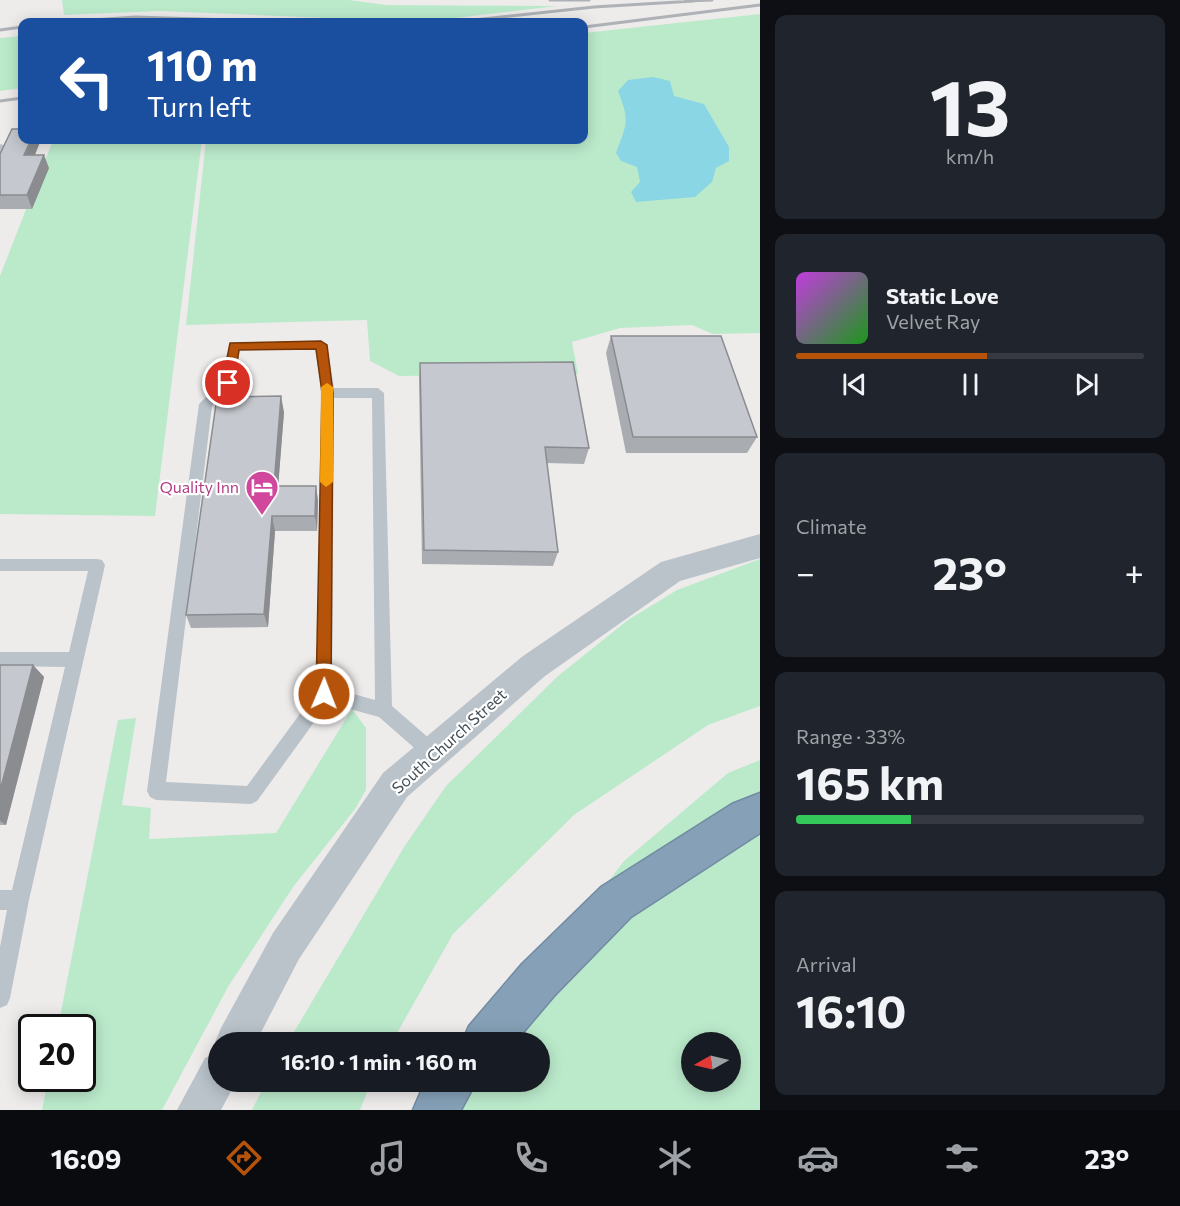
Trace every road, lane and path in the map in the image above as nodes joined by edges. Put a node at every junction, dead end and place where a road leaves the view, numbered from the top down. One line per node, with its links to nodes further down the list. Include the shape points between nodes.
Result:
1 (0, 147): 2 (lane, via 5,147)
2 (0, 158)
3 (328, 393): 8 (lane); 8 (lane, via 321,345 234,346 228,383 206,405 156,791 250,795); 9 (lane, via 378,393)
4 (760, 546): 10 (street, South Church Street, via 671,571 534,666)
5 (0, 565): 7 (lane, via 97,565)
6 (0, 659): 7 (lane)
7 (75, 660): 12 (lane)
8 (324, 694): 9 (lane)
9 (384, 710): 10 (lane)
10 (433, 753): 14 (street, South Church Street, via 395,785 286,946)
11 (760, 813): 15 (highway, via 746,818 616,902 538,980)
12 (10, 900): 13 (lane)
13 (0, 998)
14 (240, 1032)
15 (494, 1032)
16 (208, 1092): 18 (street)
17 (444, 1092): 19 (highway)
18 (198, 1110)
19 (437, 1110)

